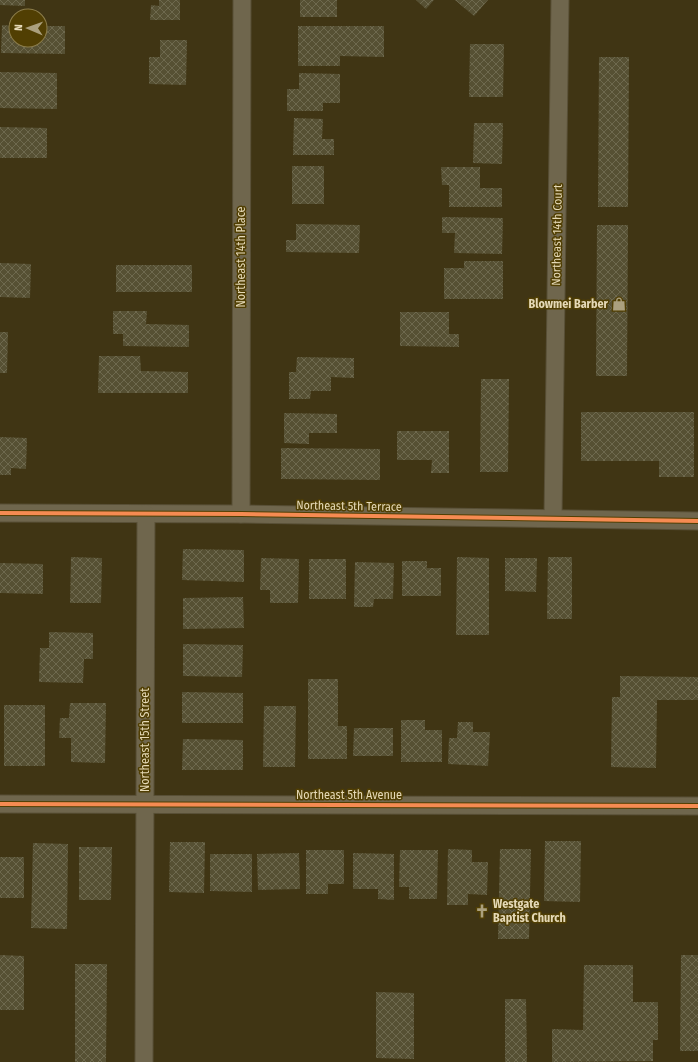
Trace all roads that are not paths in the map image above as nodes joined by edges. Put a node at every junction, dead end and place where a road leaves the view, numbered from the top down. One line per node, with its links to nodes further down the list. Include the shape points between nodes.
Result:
1 (242, 0): 5 (street, Northeast 14th Place)
2 (560, 0): 6 (street, Northeast 14th Court)
3 (0, 513): 4 (street, Northeast 5th Terrace)
4 (146, 514): 5 (street, Northeast 5th Terrace); 9 (street, Northeast 15th Street)
5 (241, 514): 6 (street, Northeast 5th Terrace)
6 (553, 518): 7 (street, Northeast 5th Terrace)
7 (698, 521)
8 (0, 804): 9 (street, Northeast 5th Avenue)
9 (145, 804): 10 (street, Northeast 5th Avenue); 11 (street, Northeast 15th Street)
10 (698, 806)
11 (144, 1062)

